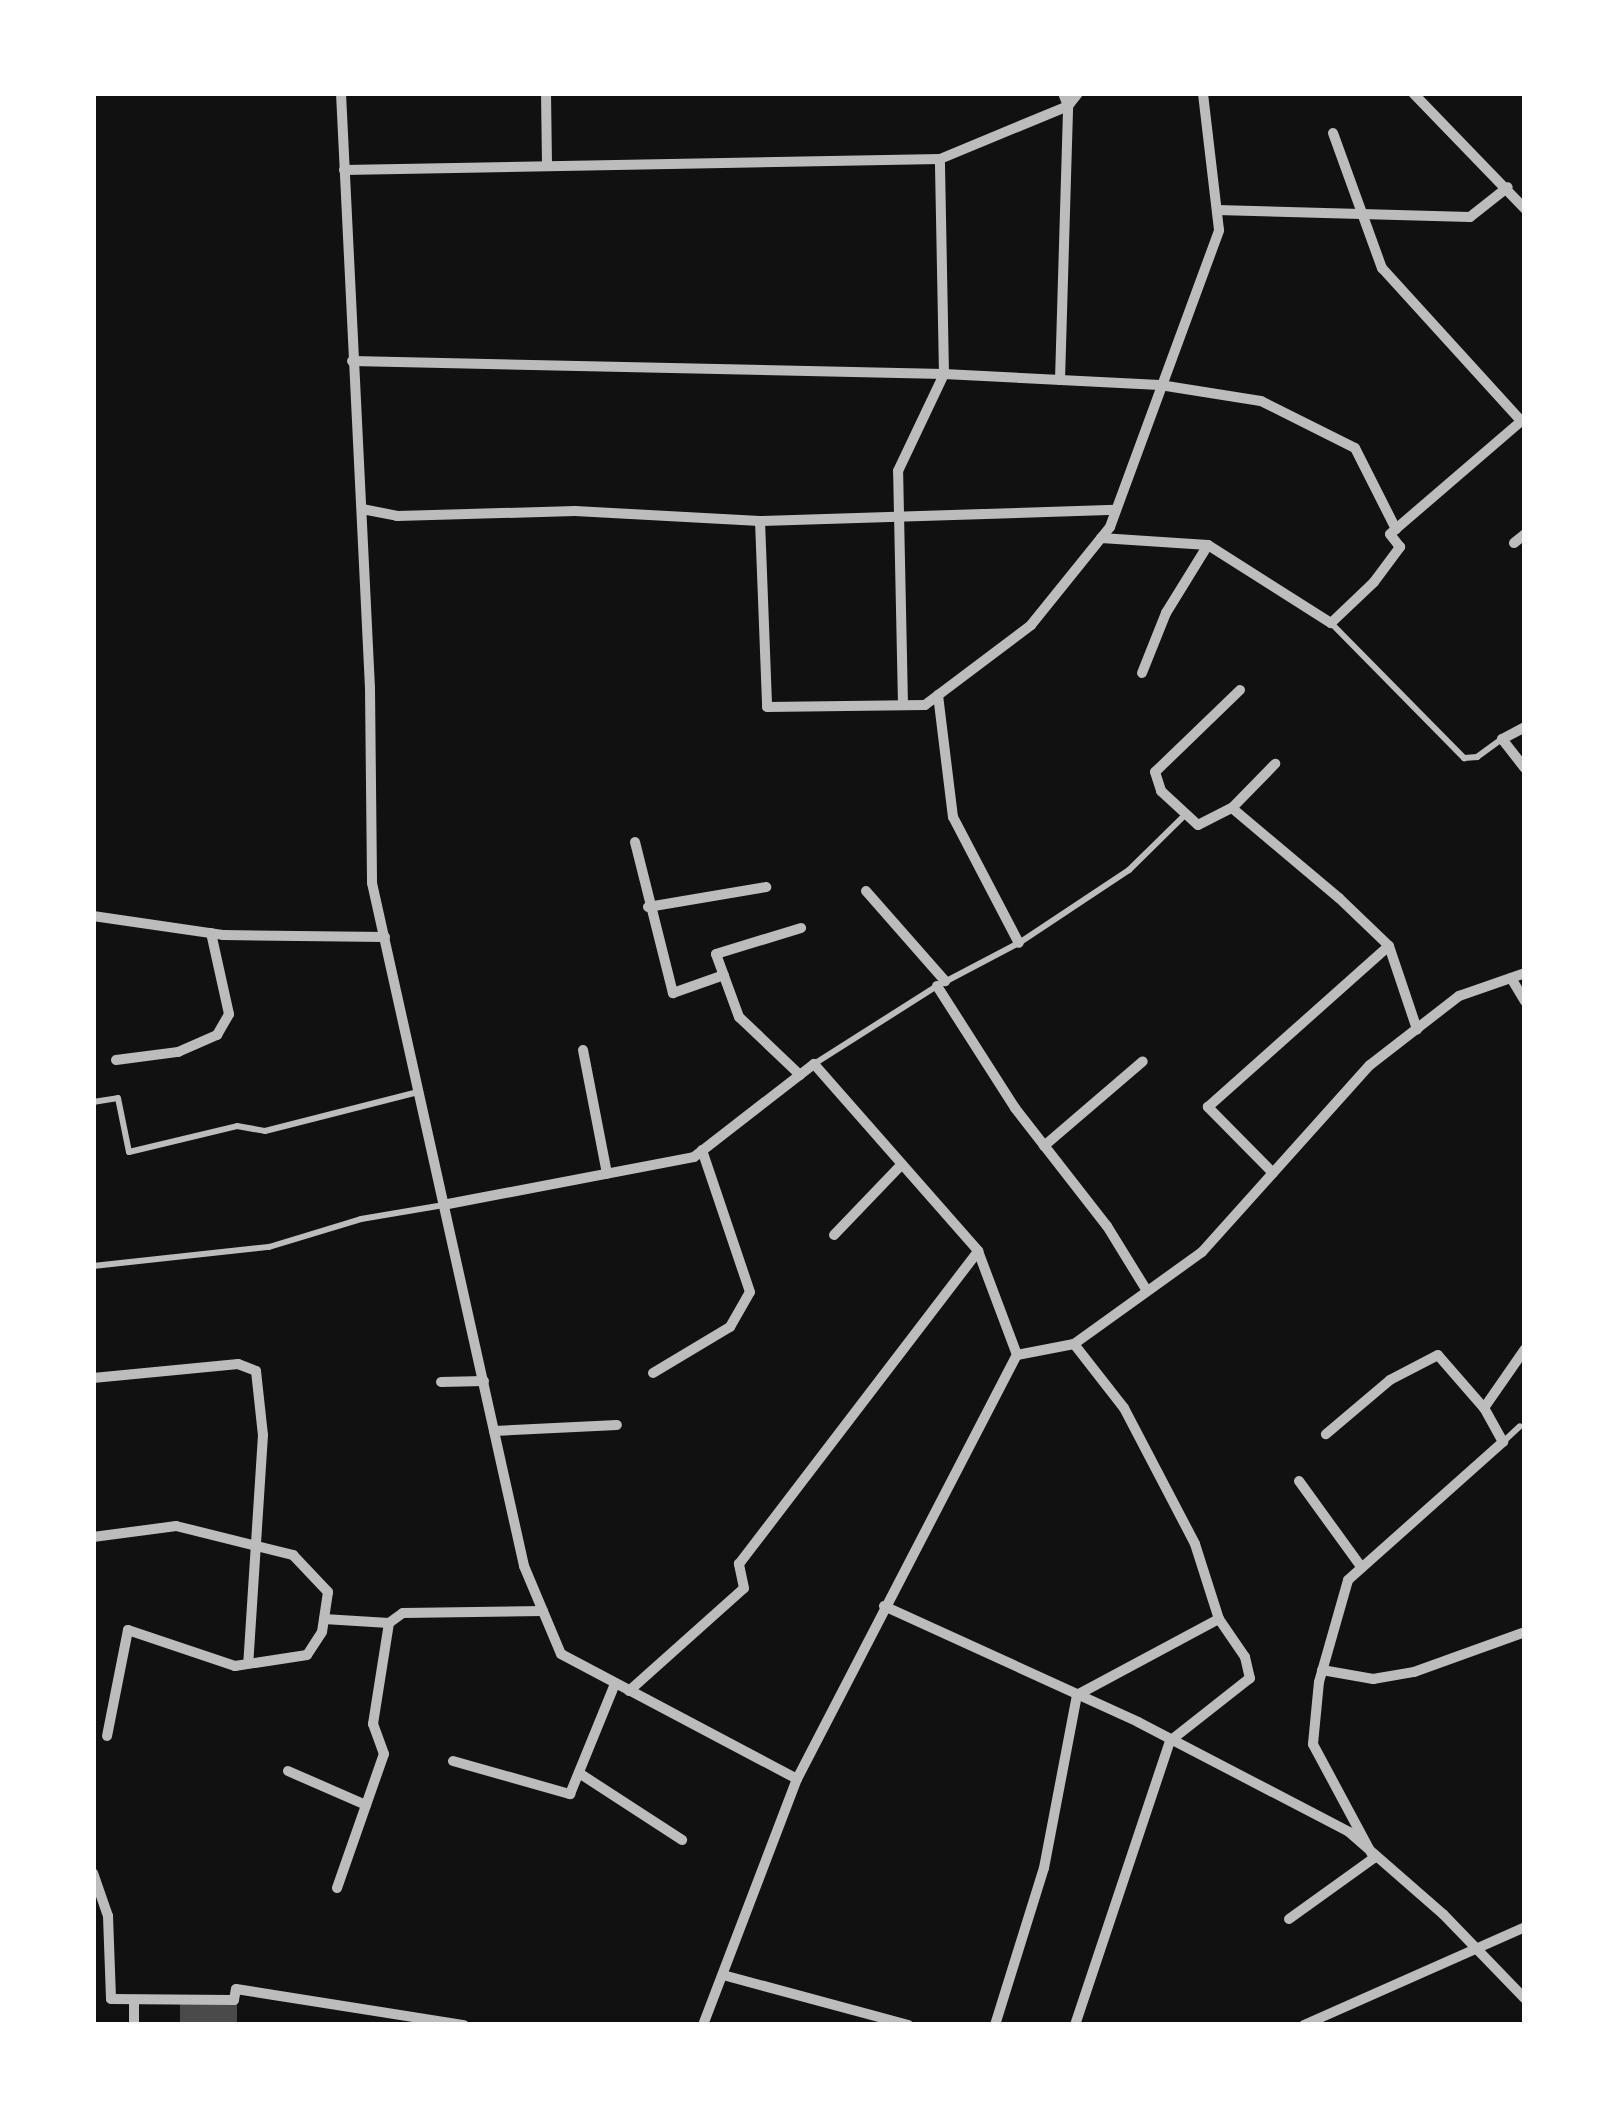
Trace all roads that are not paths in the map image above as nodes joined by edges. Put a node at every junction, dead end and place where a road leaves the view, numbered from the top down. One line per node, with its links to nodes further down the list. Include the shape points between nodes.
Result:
1 (341, 93): 11 (street)
2 (546, 93): 10 (street)
3 (1063, 93): 7 (street)
4 (1078, 93): 7 (street)
5 (1203, 93): 14 (street)
6 (1413, 93): 12 (street)
7 (1068, 106): 9 (street); 18 (street)
8 (1333, 133): 15 (street)
9 (940, 159): 10 (street); 17 (street)
10 (548, 166): 11 (street)
11 (344, 170): 16 (street)
12 (1504, 192): 13 (street); 15 (street, via 1470,217)
13 (1525, 209)
14 (1217, 210): 15 (street); 19 (street, via 1219,230)
15 (1361, 215): 20 (street, via 1382,268)
16 (352, 361): 17 (street); 21 (street)
17 (944, 374): 18 (street); 23 (street, via 898,471)
18 (1060, 380): 19 (street)
19 (1160, 385): 22 (street); 25 (street, via 1262,401 1355,448)
20 (1523, 419): 25 (street)
21 (362, 509): 24 (street); 46 (street, via 372,883)
22 (1116, 510): 23 (street); 26 (street)
23 (899, 517): 24 (street); 32 (street)
24 (760, 521): 32 (street, via 767,707)
25 (1396, 529): 28 (street, via 1390,534 1400,547)
26 (1101, 538): 27 (street); 31 (street, via 1031,626)
27 (1208, 545): 28 (street); 29 (street, via 1166,613)
28 (1331, 623): 34 (lane, via 1464,758)
29 (1142, 673)
30 (1240, 690): 38 (street, via 1155,772 1161,791)
31 (938, 695): 32 (street, via 925,705); 47 (street, via 952,818)
32 (903, 705)
33 (1525, 727): 34 (street)
34 (1502, 739): 36 (street)
35 (1275, 764): 37 (street)
36 (1525, 768)
37 (1232, 808): 38 (street, via 1198,825); 48 (street)
38 (1186, 814): 47 (lane, via 1130,870)
39 (634, 842): 42 (street)
40 (766, 887): 42 (street)
41 (866, 891): 52 (street)
42 (648, 907): 50 (street, via 673,993)
43 (93, 916): 45 (street)
44 (801, 928): 50 (street, via 716,953)
45 (212, 933): 46 (street); 56 (street, via 229,1014 217,1035 178,1052)
46 (385, 937): 60 (street)
47 (1019, 943): 52 (lane)
48 (1389, 946): 54 (street); 65 (street, via 1208,1107)
49 (1525, 973): 51 (street)
50 (724, 974): 59 (street, via 739,1016)
51 (1511, 978): 53 (street); 54 (street, via 1459,996)
52 (941, 983): 58 (lane); 62 (street)
53 (1525, 1001)
54 (1417, 1029): 65 (street, via 1370,1065)
55 (583, 1050): 66 (street)
56 (116, 1060)
57 (1143, 1061): 62 (street)
58 (814, 1064): 59 (street); 64 (street)
59 (800, 1075): 63 (street)
60 (418, 1092): 61 (lane, via 266,1131 237,1126 129,1152 118,1098); 67 (street)
61 (93, 1102)
62 (1044, 1146): 71 (street)
63 (702, 1150): 66 (street); 75 (street, via 750,1292 730,1327)
64 (902, 1164): 68 (street); 69 (street)
65 (1273, 1173): 71 (street, via 1202,1252)
66 (607, 1174): 67 (street)
67 (448, 1204): 70 (lane, via 269,1247); 77 (street)
68 (834, 1235)
69 (978, 1251): 74 (street); 98 (street, via 739,1564 744,1588)
70 (93, 1266)
71 (1147, 1292): 72 (street)
72 (1074, 1344): 74 (street); 92 (street, via 1135,1429 1195,1544)
73 (1525, 1349): 79 (street)
74 (1017, 1355): 89 (street)
75 (653, 1373)
76 (93, 1378): 87 (street, via 238,1364 256,1371 263,1435)
77 (484, 1381): 78 (street); 82 (street)
78 (441, 1382)
79 (1484, 1408): 83 (street, via 1438,1355 1390,1380); 84 (street)
80 (617, 1425): 82 (street)
81 (1520, 1426): 84 (lane)
82 (494, 1431): 90 (street, via 524,1566)
83 (1326, 1434)
84 (1503, 1442): 88 (street)
85 (1299, 1481): 88 (street)
86 (93, 1537): 87 (street, via 176,1526)
87 (256, 1546): 91 (street, via 293,1556 328,1592); 95 (street)
88 (1362, 1568): 96 (street, via 1335,1612)
89 (884, 1606): 99 (street); 105 (street)
90 (543, 1611): 93 (street, via 403,1613); 97 (street, via 561,1654)
91 (324, 1619): 93 (street); 95 (street, via 307,1655)
92 (1219, 1619): 99 (street); 101 (street, via 1250,1678)
93 (388, 1623): 106 (street, via 373,1724 384,1754)
94 (1525, 1632): 96 (street, via 1414,1672 1373,1679)
95 (248, 1664): 100 (street, via 128,1630)
96 (1322, 1670): 108 (street, via 1313,1744)
97 (615, 1684): 98 (street); 104 (street)
98 (629, 1691): 105 (street)
99 (1077, 1694): 101 (street); 121 (street, via 1043,1868)
100 (107, 1736)
101 (1170, 1741): 108 (street, via 1348,1832); 122 (street)
102 (453, 1761): 104 (street, via 569,1794)
103 (288, 1771): 106 (street)
104 (579, 1773): 107 (street)
105 (797, 1779): 114 (street)
106 (366, 1805): 110 (street)
107 (682, 1840)
108 (1374, 1858): 111 (street); 113 (street)
109 (93, 1873): 116 (street, via 108,1916 111,1999)
110 (337, 1888)
111 (1289, 1919)
112 (1525, 1927): 113 (street)
113 (1476, 1950): 115 (street); 123 (street)
114 (722, 1975): 119 (street); 120 (street)
115 (1525, 1999)
116 (134, 2003): 117 (street); 118 (street, via 233,2000 236,1989)
117 (134, 2025)
118 (464, 2025)
119 (703, 2025)
120 (908, 2025)
121 (995, 2025)
122 (1075, 2025)
123 (1304, 2025)

